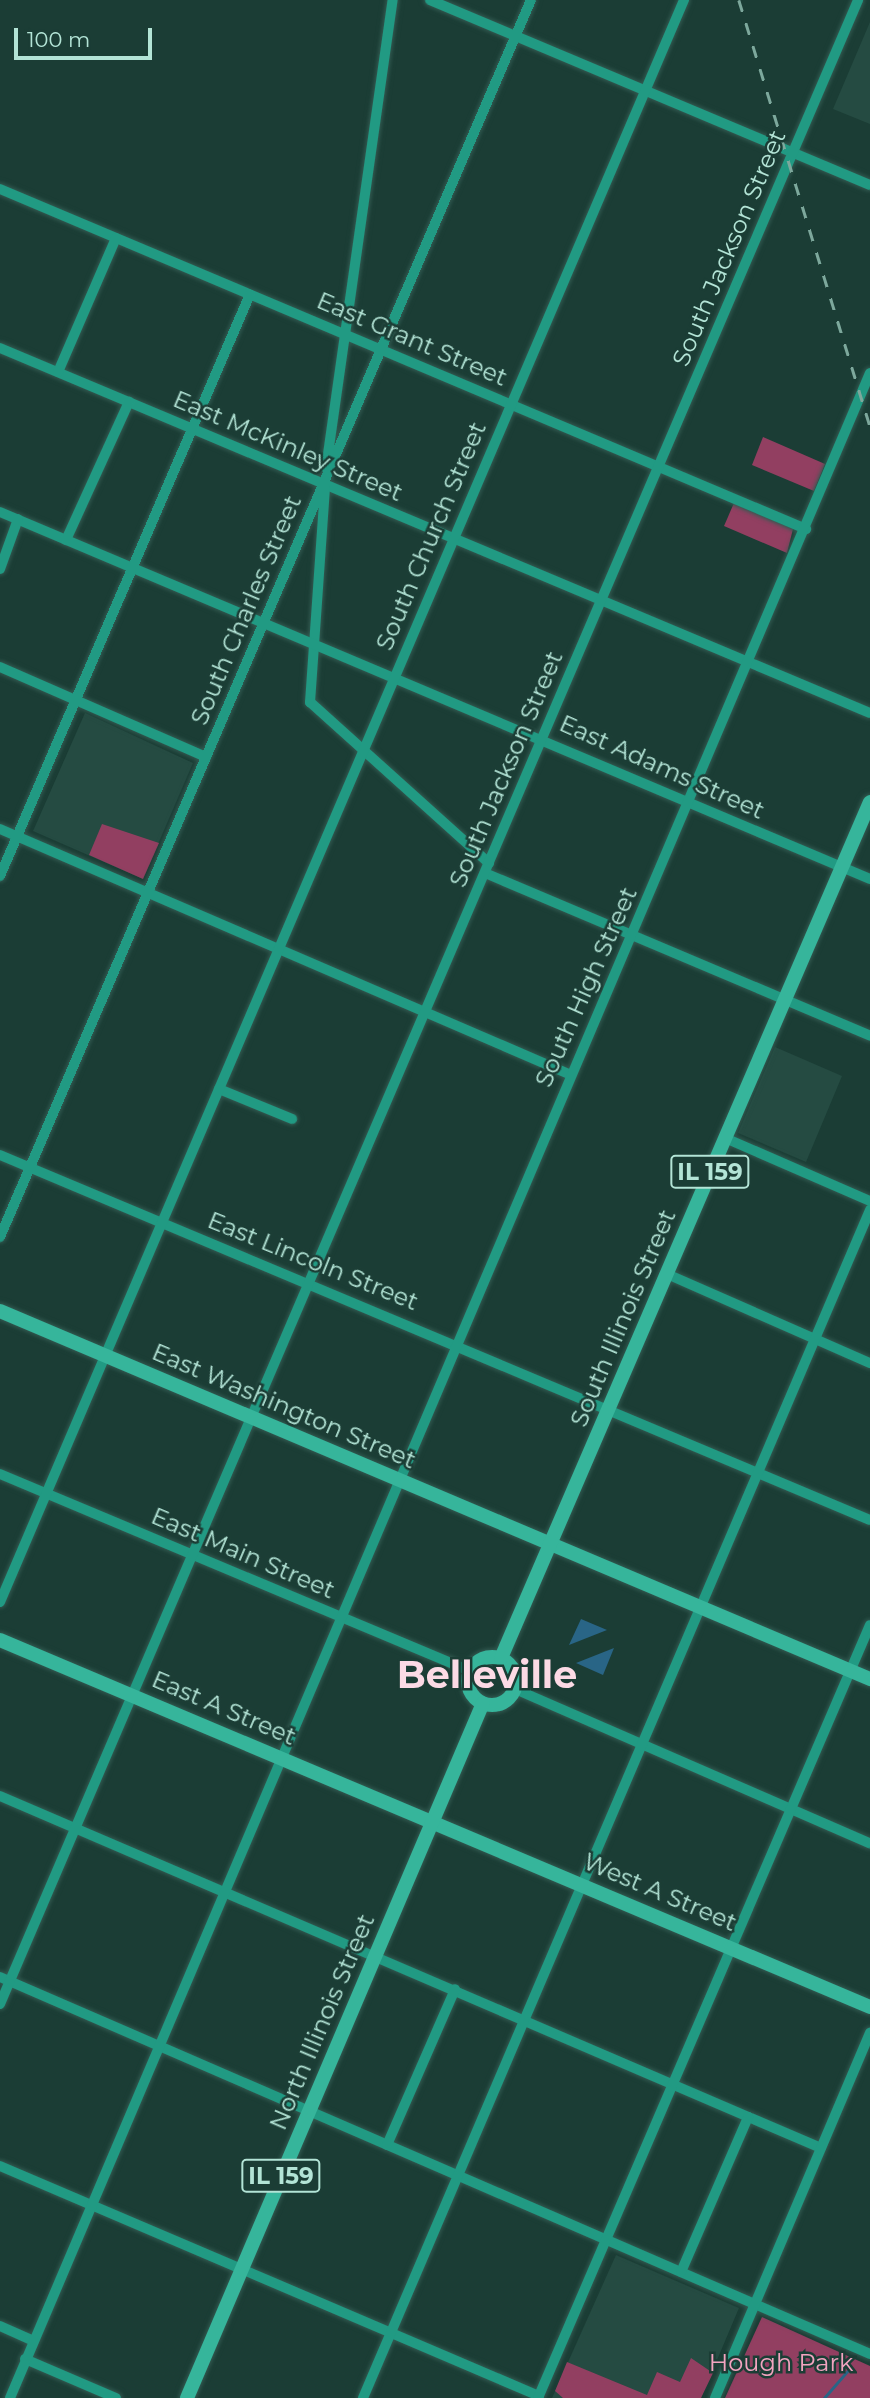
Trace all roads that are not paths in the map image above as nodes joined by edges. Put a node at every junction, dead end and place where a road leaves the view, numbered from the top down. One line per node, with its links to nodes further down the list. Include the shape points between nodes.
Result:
1 (393, 0): 13 (street)
2 (430, 0): 6 (street)
3 (531, 0): 6 (street, South Charles Street)
4 (684, 0): 7 (street, South Church Street)
5 (858, 0): 8 (street, South Jackson Street)
6 (515, 36): 7 (street); 15 (street, South Charles Street)
7 (643, 90): 8 (street); 20 (street, South Church Street)
8 (794, 153): 9 (street); 22 (street, South Jackson Street)
9 (870, 185)
10 (0, 189): 11 (street, East Grant Street)
11 (116, 238): 12 (street, East Grant Street); 16 (street)
12 (250, 295): 13 (street, East Grant Street); 21 (street)
13 (346, 335): 15 (street, East Grant Street); 23 (street)
14 (0, 348): 16 (street, East McKinley Street)
15 (380, 349): 20 (street, East Grant Street); 23 (street, South Charles Street)
16 (58, 372): 19 (street, East McKinley Street)
17 (870, 373): 18 (street, South High Street)
18 (866, 395): 26 (street, South High Street)
19 (129, 402): 21 (street, East McKinley Street); 28 (street)
20 (510, 404): 22 (street, East Grant Street); 27 (street, South Church Street)
21 (192, 429): 23 (street, East McKinley Street); 29 (street)
22 (659, 464): 26 (street, East Grant Street); 31 (street, South Jackson Street)
23 (324, 484): 27 (street, East McKinley Street); 32 (street, South Charles Street); 33 (street)
24 (0, 512): 25 (street, East Adams Street)
25 (18, 519): 28 (street, East Adams Street); 30 (street)
26 (806, 529): 34 (street, South High Street)
27 (453, 538): 31 (street, East McKinley Street); 36 (street, South Church Street)
28 (66, 540): 29 (street, East Adams Street)
29 (132, 568): 32 (street, East Adams Street); 37 (street)
30 (0, 569)
31 (602, 600): 34 (street, East McKinley Street); 39 (street, South Jackson Street)
32 (264, 621): 33 (street, East Adams Street); 41 (street, South Charles Street)
33 (313, 642): 36 (street, East Adams Street); 40 (street, via 310,702)
34 (750, 663): 38 (street, East McKinley Street); 42 (street, South High Street)
35 (0, 667): 37 (street)
36 (395, 674): 39 (street, East Adams Street); 40 (street, South Church Street)
37 (76, 700): 41 (street); 45 (street)
38 (870, 713)
39 (542, 737): 42 (street, East Adams Street); 47 (street, South Jackson Street)
40 (363, 750): 47 (street); 52 (street, South Church Street)
41 (206, 757): 50 (street, South Charles Street)
42 (692, 800): 46 (street, East Adams Street); 51 (street, South High Street)
43 (870, 802): 46 (main road, South Illinois Street / IL 159)
44 (0, 829): 45 (street)
45 (17, 837): 48 (street); 50 (street)
46 (842, 867): 49 (street, East Adams Street); 53 (main road, South Illinois Street / IL 159)
47 (487, 868): 51 (street); 54 (street, South Jackson Street)
48 (0, 876)
49 (870, 879)
50 (148, 893): 52 (street); 61 (street, South Charles Street)
51 (629, 934): 53 (street); 56 (street, South High Street)
52 (279, 949): 54 (street); 57 (street, South Church Street)
53 (785, 1000): 55 (street); 59 (main road, South Illinois Street / IL 159)
54 (424, 1012): 56 (street); 67 (street, South Jackson Street)
55 (870, 1036)
56 (569, 1074): 70 (street, South High Street)
57 (219, 1089): 58 (street); 64 (street, South Church Street)
58 (292, 1119)
59 (725, 1138): 62 (street); 66 (main road, South Illinois Street / IL 159)
60 (0, 1154): 61 (street, East Lincoln Street)
61 (30, 1167): 64 (street, East Lincoln Street); 65 (street, South Charles Street)
62 (870, 1201)
63 (870, 1210): 69 (street)
64 (163, 1223): 67 (street, East Lincoln Street); 71 (street, South Church Street)
65 (0, 1237)
66 (667, 1274): 69 (street); 73 (main road, South Illinois Street / IL 159)
67 (309, 1281): 70 (street, East Lincoln Street); 74 (street, South Jackson Street)
68 (0, 1311): 71 (main road, East Washington Street)
69 (814, 1339): 72 (street); 75 (street)
70 (454, 1343): 73 (street, East Lincoln Street); 77 (street, South High Street)
71 (106, 1356): 74 (main road, East Washington Street); 78 (street, South Church Street)
72 (870, 1363)
73 (609, 1408): 75 (street, East Lincoln Street); 80 (main road, South Illinois Street / IL 159)
74 (250, 1416): 77 (main road, East Washington Street); 81 (street, South Jackson Street)
75 (758, 1472): 79 (street, East Lincoln Street); 83 (street)
76 (0, 1474): 78 (street, East Main Street)
77 (397, 1478): 80 (main road, East Washington Street); 84 (street, South High Street)
78 (47, 1494): 81 (street, East Main Street); 82 (street, South Church Street)
79 (870, 1520)
80 (551, 1542): 83 (main road, East Washington Street); 87 (main road, South Illinois Street / IL 159)
81 (192, 1555): 84 (street, East Main Street); 92 (street, South Jackson Street)
82 (0, 1602)
83 (701, 1607): 89 (main road, East Washington Street); 94 (street)
84 (340, 1617): 88 (street, East Main Street); 95 (street, South High Street)
85 (870, 1625): 89 (street)
86 (0, 1640): 92 (main road, East A Street)
87 (501, 1658): 88 (main road, via 484,1658); 91 (main road, via 513,1668)
88 (470, 1671): 93 (main road, via 471,1692)
89 (850, 1671): 90 (main road, East Washington Street); 97 (street)
90 (870, 1679)
91 (515, 1689): 93 (main road, via 501,1703); 94 (street)
92 (132, 1695): 95 (main road, East A Street); 99 (street, South Jackson Street)
93 (483, 1703): 98 (main road, North Illinois Street / IL 159)
94 (643, 1745): 97 (street); 101 (street)
95 (281, 1756): 98 (main road, East A Street); 102 (street, South High Street)
96 (0, 1796): 99 (street)
97 (791, 1809): 100 (street); 103 (street)
98 (432, 1818): 101 (main road, West A Street); 104 (main road, North Illinois Street / IL 159)
99 (75, 1828): 102 (street); 105 (street, South Jackson Street)
100 (870, 1843)
101 (582, 1884): 103 (main road, West A Street); 109 (street)
102 (224, 1890): 104 (street); 111 (street, South High Street)
103 (733, 1948): 108 (main road, West A Street); 112 (street)
104 (375, 1955): 106 (street); 113 (main road, North Illinois Street / IL 159)
105 (5, 1979): 107 (street, South Jackson Street); 111 (street)
106 (455, 1989): 109 (street); 115 (street)
107 (0, 2004)
108 (870, 2007)
109 (524, 2019): 112 (street); 118 (street)
110 (870, 2033): 116 (street)
111 (158, 2046): 113 (street); 119 (street, South High Street)
112 (673, 2085): 114 (street); 120 (street)
113 (309, 2110): 115 (street); 121 (main road, North Illinois Street / IL 159)
114 (748, 2117): 116 (street); 122 (street)
115 (387, 2145): 118 (street)
116 (821, 2148): 123 (street)
117 (0, 2166): 119 (street)
118 (458, 2177): 120 (street); 125 (street)
119 (90, 2204): 121 (street); 126 (street, South High Street)
120 (608, 2240): 122 (street); 129 (street)
121 (242, 2270): 125 (street); 132 (main road, North Illinois Street / IL 159)
122 (681, 2272): 123 (street)
123 (755, 2303): 127 (street); 134 (street)
124 (0, 2326): 126 (street)
125 (390, 2333): 129 (street); 133 (street)
126 (33, 2341): 128 (street, South High Street)
127 (870, 2354)
128 (26, 2359): 130 (street, South High Street); 131 (street)
129 (539, 2397)
130 (10, 2398)
131 (116, 2398)
132 (187, 2398)
133 (363, 2398)
134 (715, 2398)

